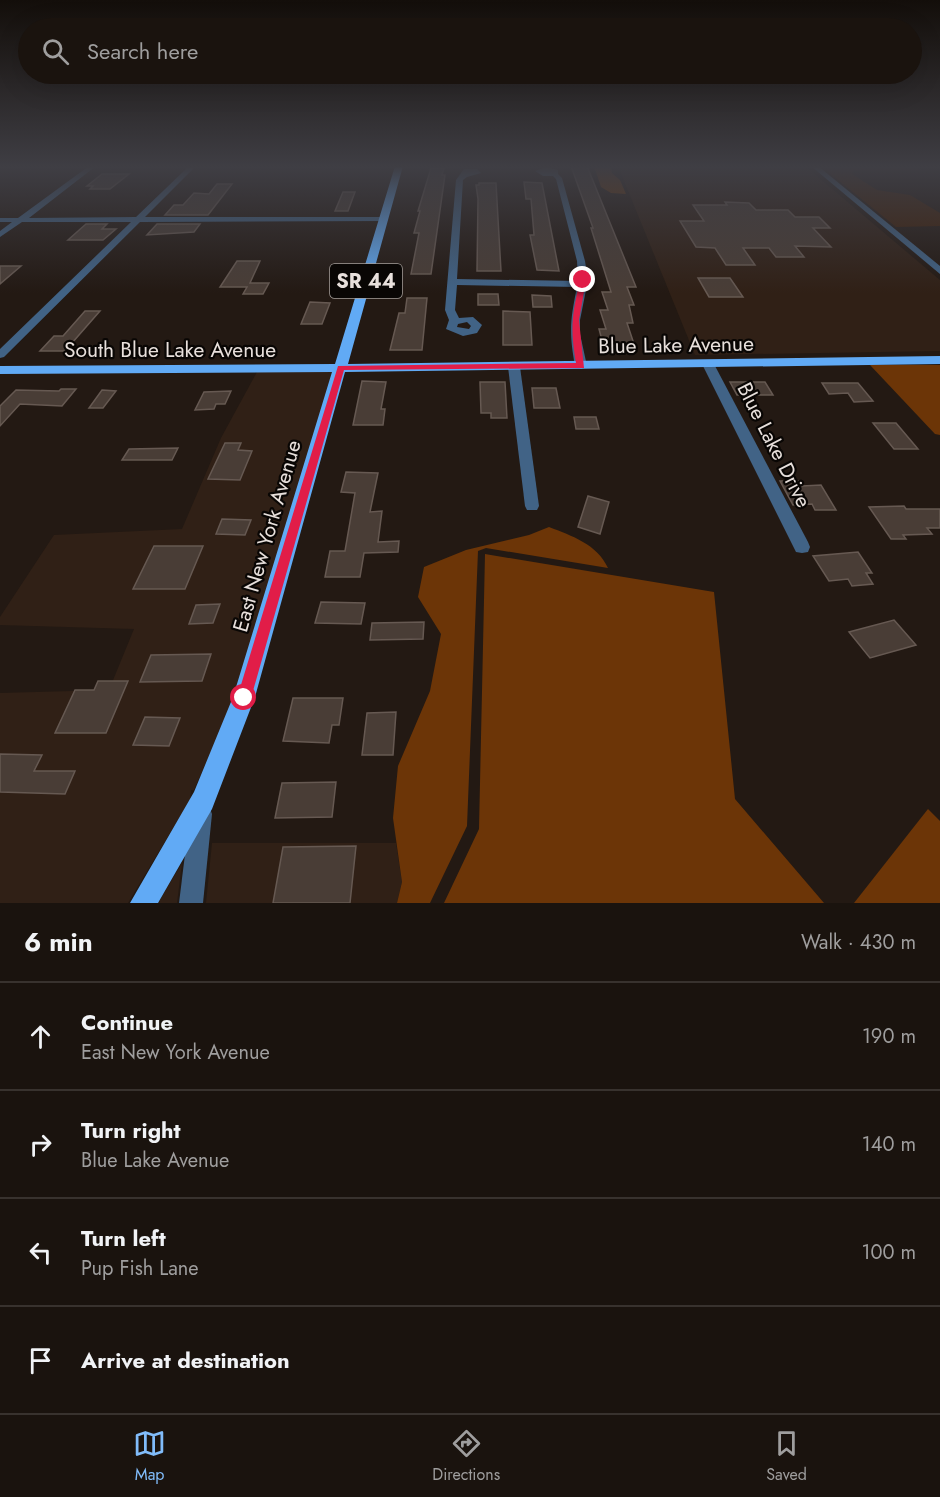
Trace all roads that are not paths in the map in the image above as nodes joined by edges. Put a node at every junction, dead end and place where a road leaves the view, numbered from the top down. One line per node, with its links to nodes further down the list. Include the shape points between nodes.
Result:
1 (37, 208): 9 (street)
2 (150, 208): 10 (street)
3 (387, 208): 7 (main road, East New York Avenue / SR 44)
4 (458, 208): 13 (street)
5 (566, 208): 14 (street, via 581,261)
6 (865, 208): 12 (street)
7 (384, 219): 10 (street); 21 (main road, East New York Avenue / SR 44)
8 (0, 220): 9 (street)
9 (21, 220): 10 (street); 11 (street)
10 (137, 220): 16 (street)
11 (0, 235)
12 (940, 271)
13 (454, 282): 14 (street); 15 (street, via 450,310)
14 (582, 284): 19 (street, via 575,320)
15 (455, 321)
16 (0, 355)
17 (940, 360): 18 (main road, Blue Lake Avenue)
18 (708, 364): 19 (main road, Blue Lake Avenue); 24 (street, Blue Lake Drive)
19 (581, 366): 20 (main road, Blue Lake Avenue)
20 (514, 367): 21 (main road, Blue Lake Avenue); 23 (street)
21 (341, 368): 22 (main road, South Blue Lake Avenue); 25 (main road, East New York Avenue / SR 44, via 255,664)
22 (0, 370)
23 (532, 506)
24 (802, 547)
25 (202, 800): 26 (main road, East New York Avenue / SR 44); 27 (street)
26 (143, 903)
27 (191, 903)

